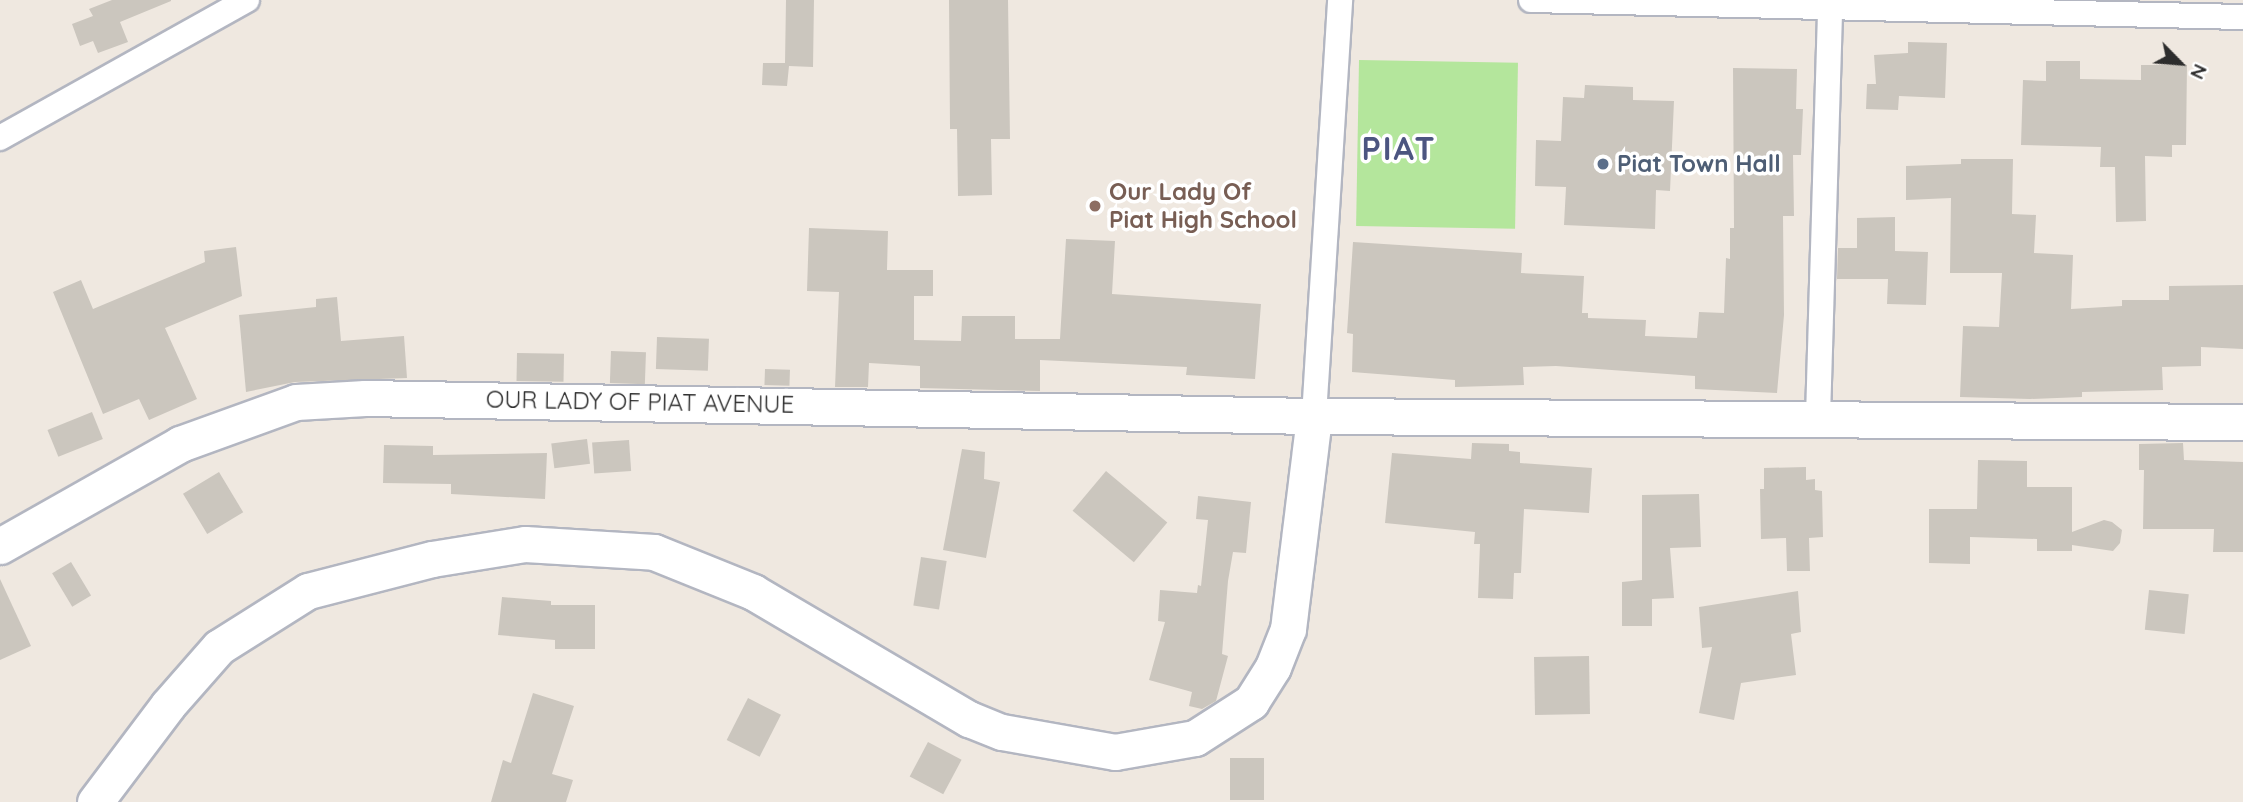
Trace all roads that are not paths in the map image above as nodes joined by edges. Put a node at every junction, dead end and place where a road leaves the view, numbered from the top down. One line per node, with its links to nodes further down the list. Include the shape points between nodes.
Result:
1 (247, 0): 6 (street)
2 (1340, 0): 7 (street)
3 (1531, 0): 4 (street)
4 (1830, 4): 5 (street); 8 (street)
5 (2243, 17)
6 (0, 138)
7 (1314, 416): 8 (street, OUR LADY OF PIAT AVENUE); 10 (street, OUR LADY OF PIAT AVENUE, via 490,399 296,402 180,444); 11 (street, via 1287,629 1273,667 1251,702 1195,738 1115,752 1002,732 969,719 753,592 654,552 525,544 432,559 308,591 219,647 168,705)
8 (1818, 417): 9 (street, OUR LADY OF PIAT AVENUE)
9 (2243, 422)
10 (0, 546)
11 (96, 802)

